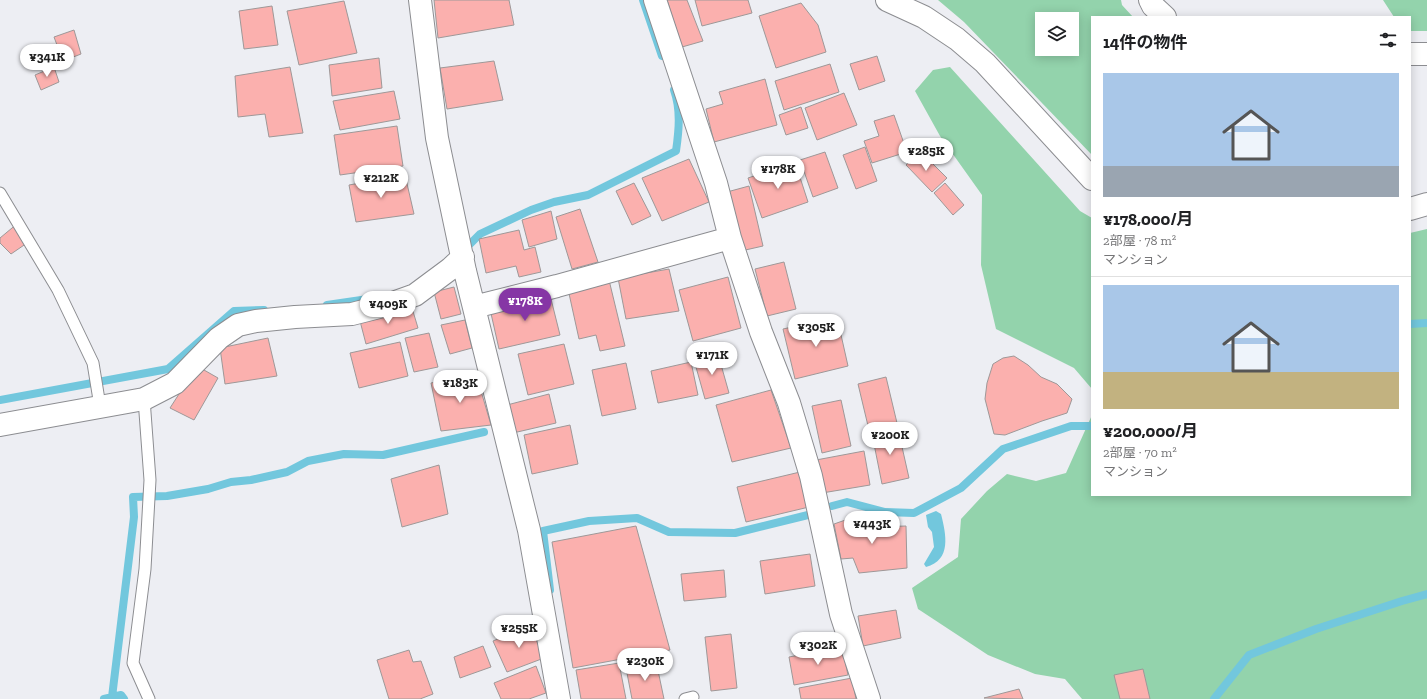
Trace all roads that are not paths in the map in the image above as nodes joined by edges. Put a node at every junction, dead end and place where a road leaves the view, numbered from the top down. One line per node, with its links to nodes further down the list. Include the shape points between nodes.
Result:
1 (420, 0): 13 (street, via 437,138)
2 (655, 0): 12 (street, via 716,183)
3 (886, 0): 8 (street, via 924,17 957,39 985,63)
4 (1150, 0): 5 (street)
5 (1164, 16)
6 (1411, 54): 7 (street)
7 (1427, 54)
8 (1091, 178)
9 (0, 193): 16 (lane, via 58,290 93,363)
10 (1427, 204): 11 (street)
11 (1411, 209)
12 (730, 238): 14 (street); 20 (street, via 806,461 841,614)
13 (463, 257): 14 (street); 15 (street, via 415,295 387,305 352,314 295,316 238,325 219,338 175,383)
14 (474, 307): 19 (street, via 529,530)
15 (144, 399): 16 (street); 18 (lane, via 150,480 145,569 133,664)
16 (100, 406): 17 (street)
17 (0, 425)
18 (149, 699)
19 (559, 699)
20 (869, 699)

